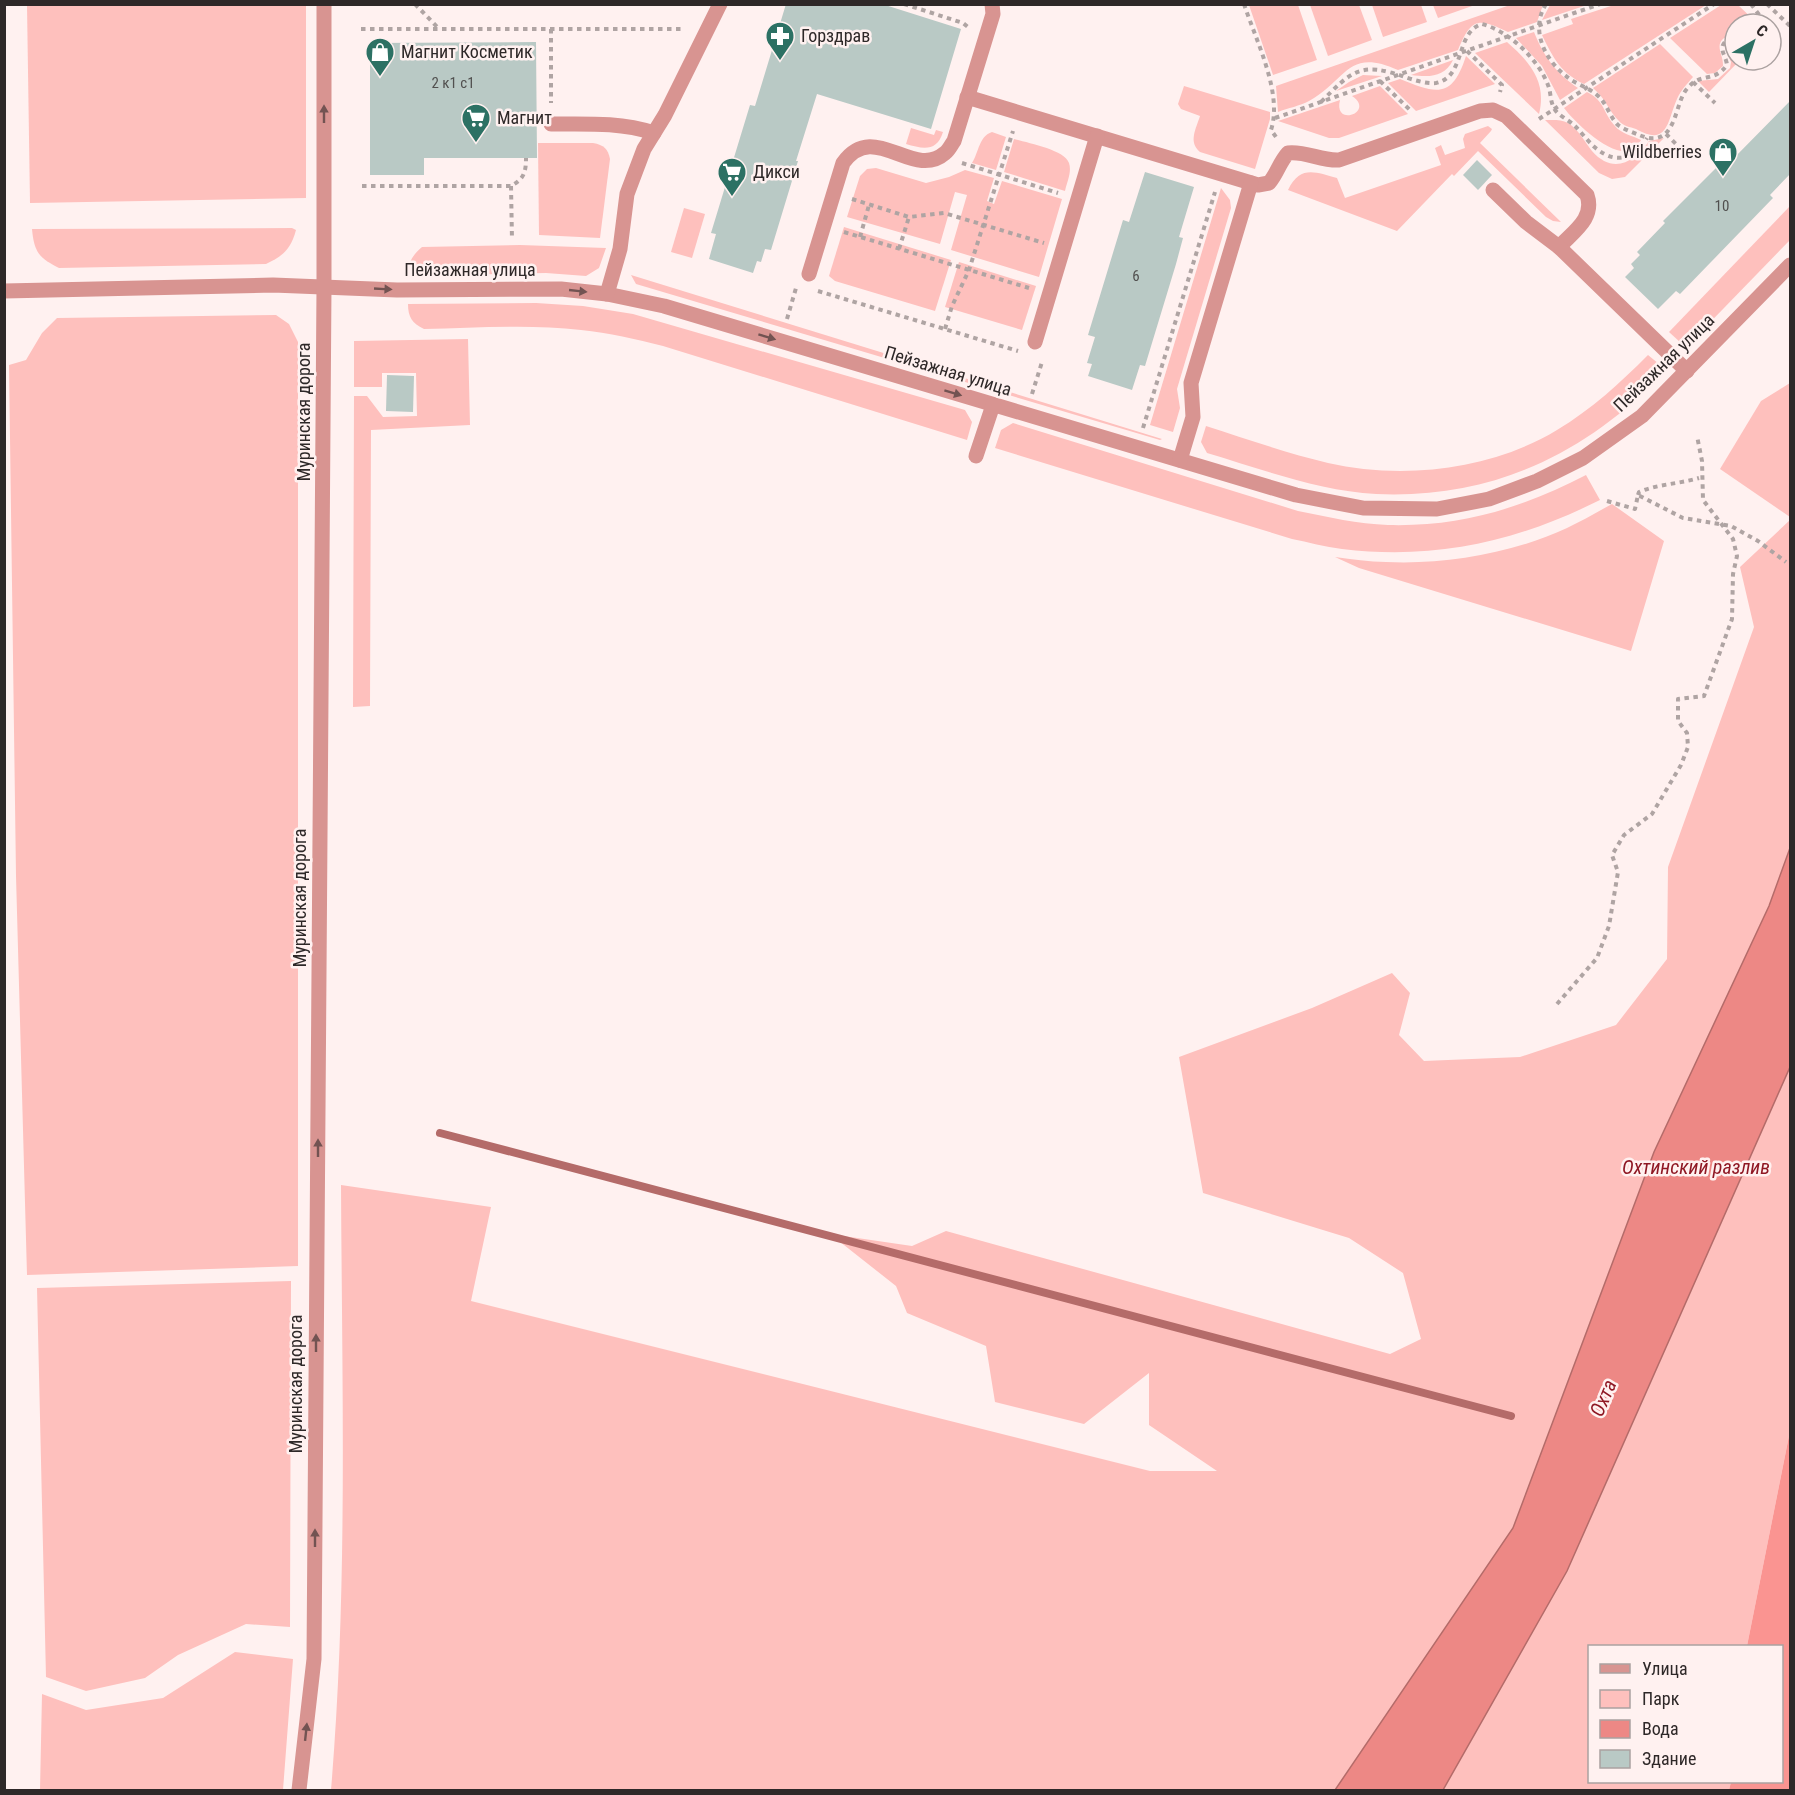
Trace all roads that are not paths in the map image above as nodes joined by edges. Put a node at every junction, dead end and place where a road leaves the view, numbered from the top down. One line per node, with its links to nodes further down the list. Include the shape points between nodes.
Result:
1 (324, 4): 13 (street, Муринская дорога, one-way to 1)
2 (720, 4): 6 (street)
3 (992, 4): 4 (street, via 993,14)
4 (967, 97): 7 (street); 12 (street, via 954,141 946,153 919,160 875,146 850,153 843,163)
5 (551, 124): 6 (street, via 613,124)
6 (654, 133): 15 (street, via 627,194 620,249)
7 (1097, 136): 8 (street); 16 (street)
8 (1251, 183): 10 (street, via 1269,183 1288,153 1339,160 1480,111 1493,110 1506,116 1587,195 1591,206 1587,217); 20 (street, via 1191,383 1193,417)
9 (1493, 190): 10 (street, via 1526,222)
10 (1559, 246): 17 (street)
11 (1791, 265): 17 (street, Пейзажная улица)
12 (809, 274)
13 (324, 287): 14 (street, Пейзажная улица); 15 (street, Пейзажная улица, one-way to 15, via 561,289); 21 (street, Муринская дорога, one-way to 13, via 314,1659)
14 (4, 291)
15 (608, 294): 18 (street, Пейзажная улица, one-way to 18, via 664,306)
16 (1035, 342)
17 (1687, 370): 20 (street, Пейзажная улица, via 1642,416 1583,458 1489,499 1437,509 1352,506 1296,495)
18 (993, 405): 19 (street); 20 (street, Пейзажная улица)
19 (976, 456)
20 (1180, 460)
21 (299, 1791)

